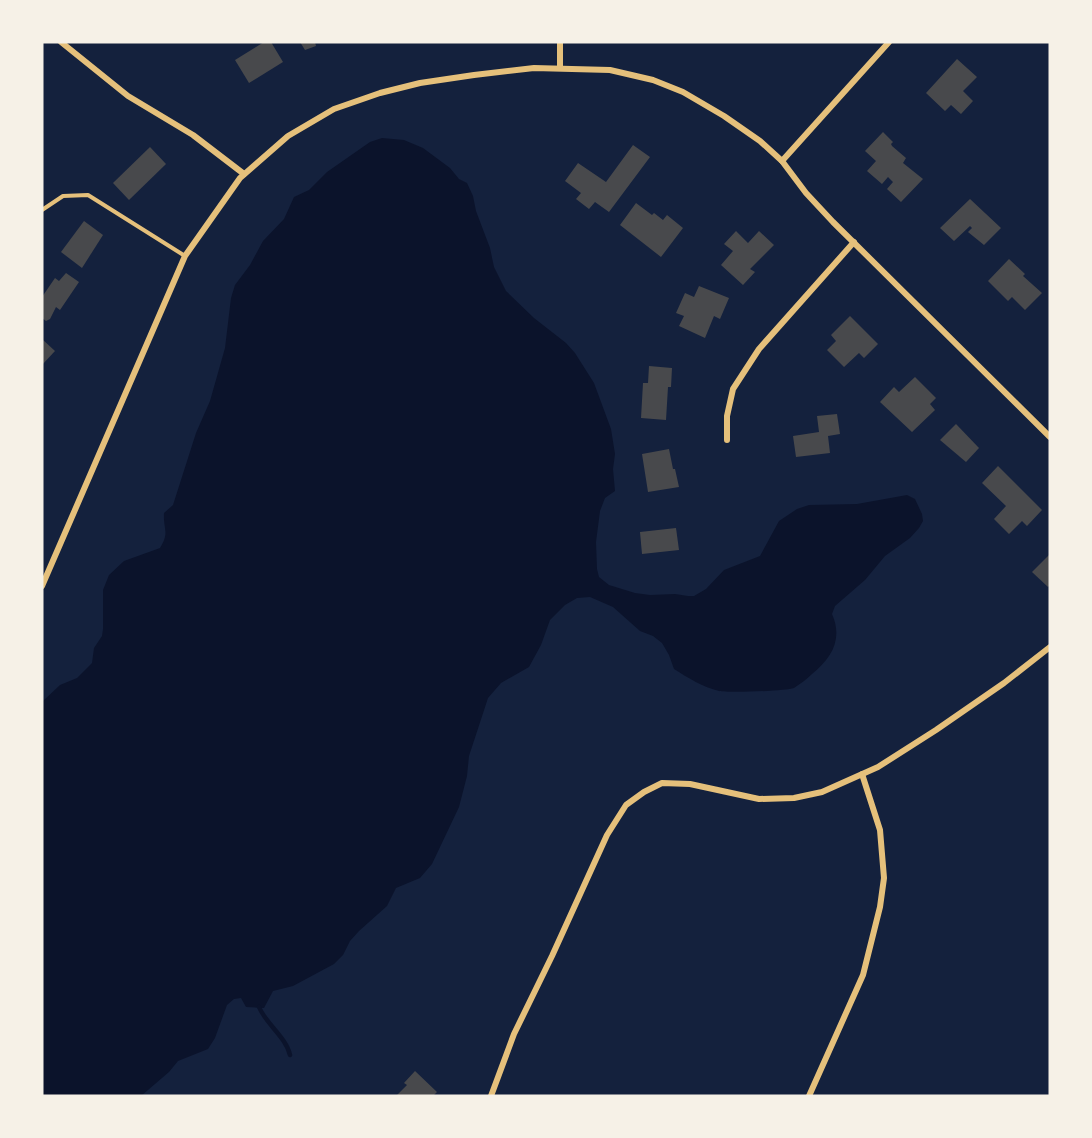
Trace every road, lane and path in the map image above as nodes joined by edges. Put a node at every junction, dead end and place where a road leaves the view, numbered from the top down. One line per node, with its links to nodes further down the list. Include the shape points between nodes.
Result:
1 (61, 42): 6 (street, via 128,96 193,135)
2 (560, 42): 4 (street)
3 (889, 42): 5 (street)
4 (561, 68): 5 (street, via 610,70 684,92 760,141); 6 (street, via 474,75 380,93 334,109 288,136)
5 (782, 160): 8 (street, via 806,193)
6 (243, 174): 9 (street)
7 (42, 210): 9 (lane, via 63,196 88,195)
8 (854, 242): 10 (street); 11 (street, via 759,349 733,389 726,416)
9 (185, 256): 12 (street)
10 (1050, 437)
11 (727, 440)
12 (42, 586)
13 (1050, 647): 14 (street, via 936,730)
14 (862, 774): 15 (street, via 822,792 794,798 759,799 690,784 662,783 626,805 607,835 514,1034); 16 (street, via 880,830 884,878 880,908 863,975)
15 (491, 1096)
16 (809, 1096)

